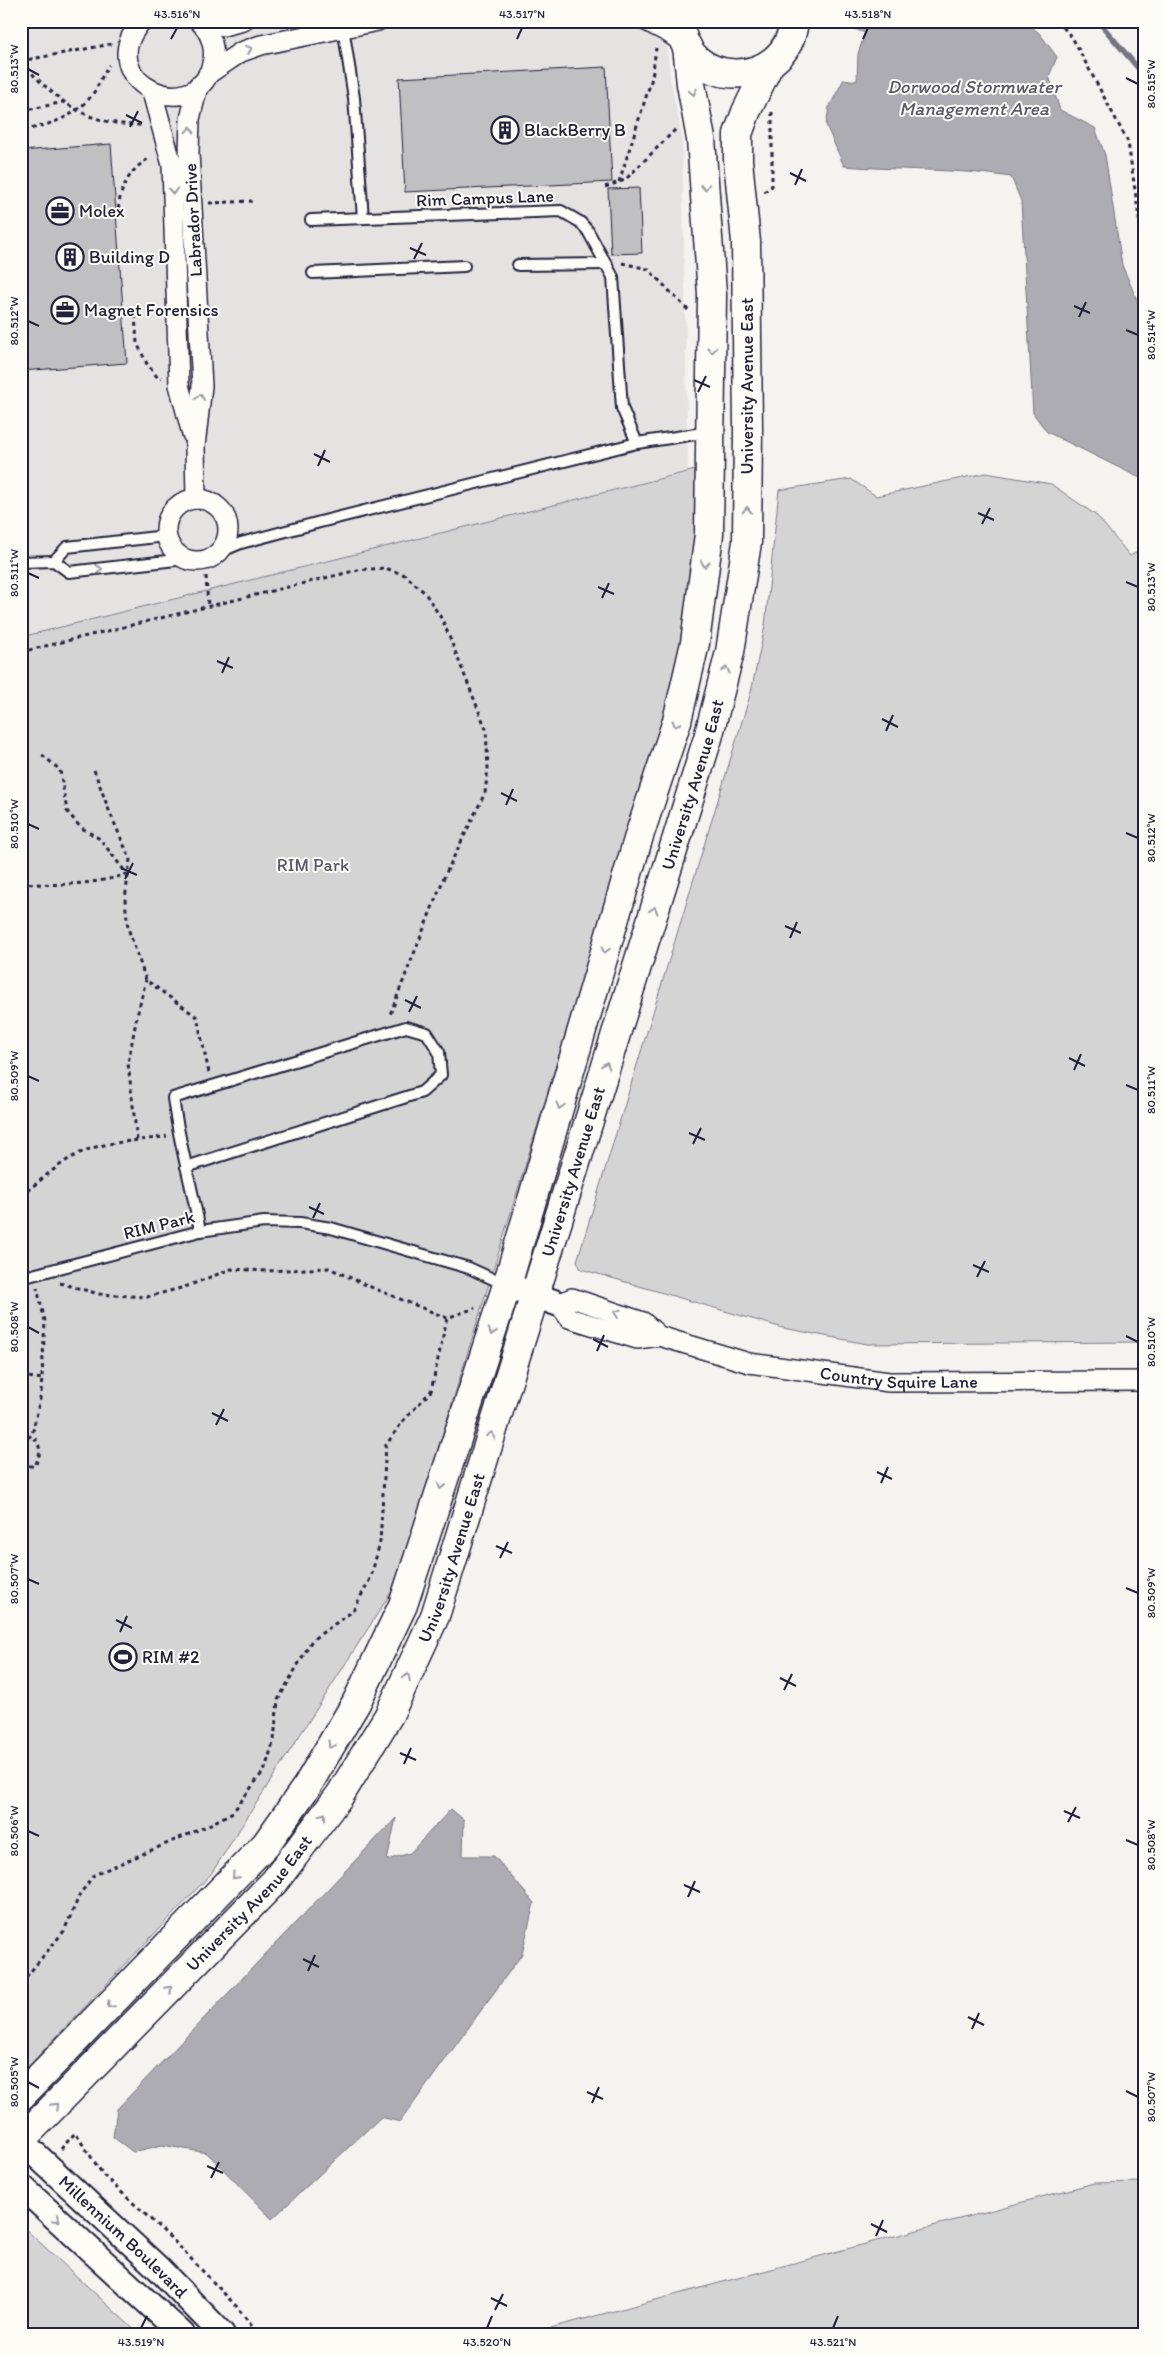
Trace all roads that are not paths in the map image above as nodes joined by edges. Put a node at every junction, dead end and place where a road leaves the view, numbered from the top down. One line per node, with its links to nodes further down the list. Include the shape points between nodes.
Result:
1 (142, 21): 12 (street, via 132,35 128,60 134,76)
2 (199, 21): 11 (street, Labrador Drive, via 213,48 213,58)
3 (207, 21): 4 (street, via 223,26)
4 (243, 21)
5 (378, 21): 8 (street)
6 (646, 21): 9 (street, via 669,33)
7 (794, 21): 10 (main road, via 785,49)
8 (343, 27): 11 (street, one-way to 8, via 241,52 261,44); 13 (lane, via 354,98)
9 (683, 33): 10 (main road, via 699,60 715,70 733,74 752,72); 19 (main road, University Avenue East, one-way to 19, via 702,139 712,294)
10 (769, 65): 32 (main road, University Avenue East, one-way to 10, via 730,652 747,542 746,242 738,134)
11 (203, 80): 12 (street, via 176,96); 21 (street, Labrador Drive, one-way to 11, via 202,386 190,119)
12 (152, 92): 21 (street, Labrador Drive, one-way to 21, via 172,165 179,385)
13 (363, 218): 14 (lane, Rim Campus Lane); 15 (lane, Rim Campus Lane, via 561,211 580,222)
14 (311, 220)
15 (611, 263): 16 (lane); 20 (lane, Rim Campus Lane, via 622,408)
16 (518, 265)
17 (464, 266): 18 (lane)
18 (313, 273)
19 (712, 432): 20 (lane); 31 (main road, University Avenue East, one-way to 31, via 710,534 695,643 677,722 636,845)
20 (636, 443): 24 (lane, via 320,522 241,543)
21 (195, 446): 22 (street, Labrador Drive)
22 (196, 499): 23 (street, via 176,507 166,525); 24 (street, via 210,503 222,512 225,519 225,540)
23 (166, 536): 25 (street, via 176,553); 26 (lane, via 67,546)
24 (217, 553): 25 (street, via 202,560)
25 (185, 559): 26 (lane, one-way to 25, via 69,572)
26 (54, 561): 27 (lane)
27 (21, 562)
28 (186, 1168): 28 (lane, via 422,1092 441,1075 439,1052 427,1033 406,1027 173,1098); 29 (lane)
29 (200, 1231): 30 (lane, RIM Park); 31 (lane, RIM Park, via 264,1222 331,1228 469,1268)
30 (21, 1278)
31 (507, 1285): 32 (street, Country Squire Lane); 34 (main road, University Avenue East, one-way to 34, via 403,1605 356,1703 307,1786 266,1844)
32 (547, 1300): 33 (street, Country Squire Lane, via 572,1298 643,1322 658,1336 749,1362 889,1382); 35 (main road, University Avenue East, one-way to 32, via 275,1881 340,1794 389,1715 435,1616)
33 (1144, 1381)
34 (21, 2096)
35 (21, 2141): 38 (street, Millennium Boulevard, via 159,2268)
36 (21, 2186): 37 (street, Millennium Boulevard, one-way to 37)
37 (182, 2334)
38 (222, 2334)

